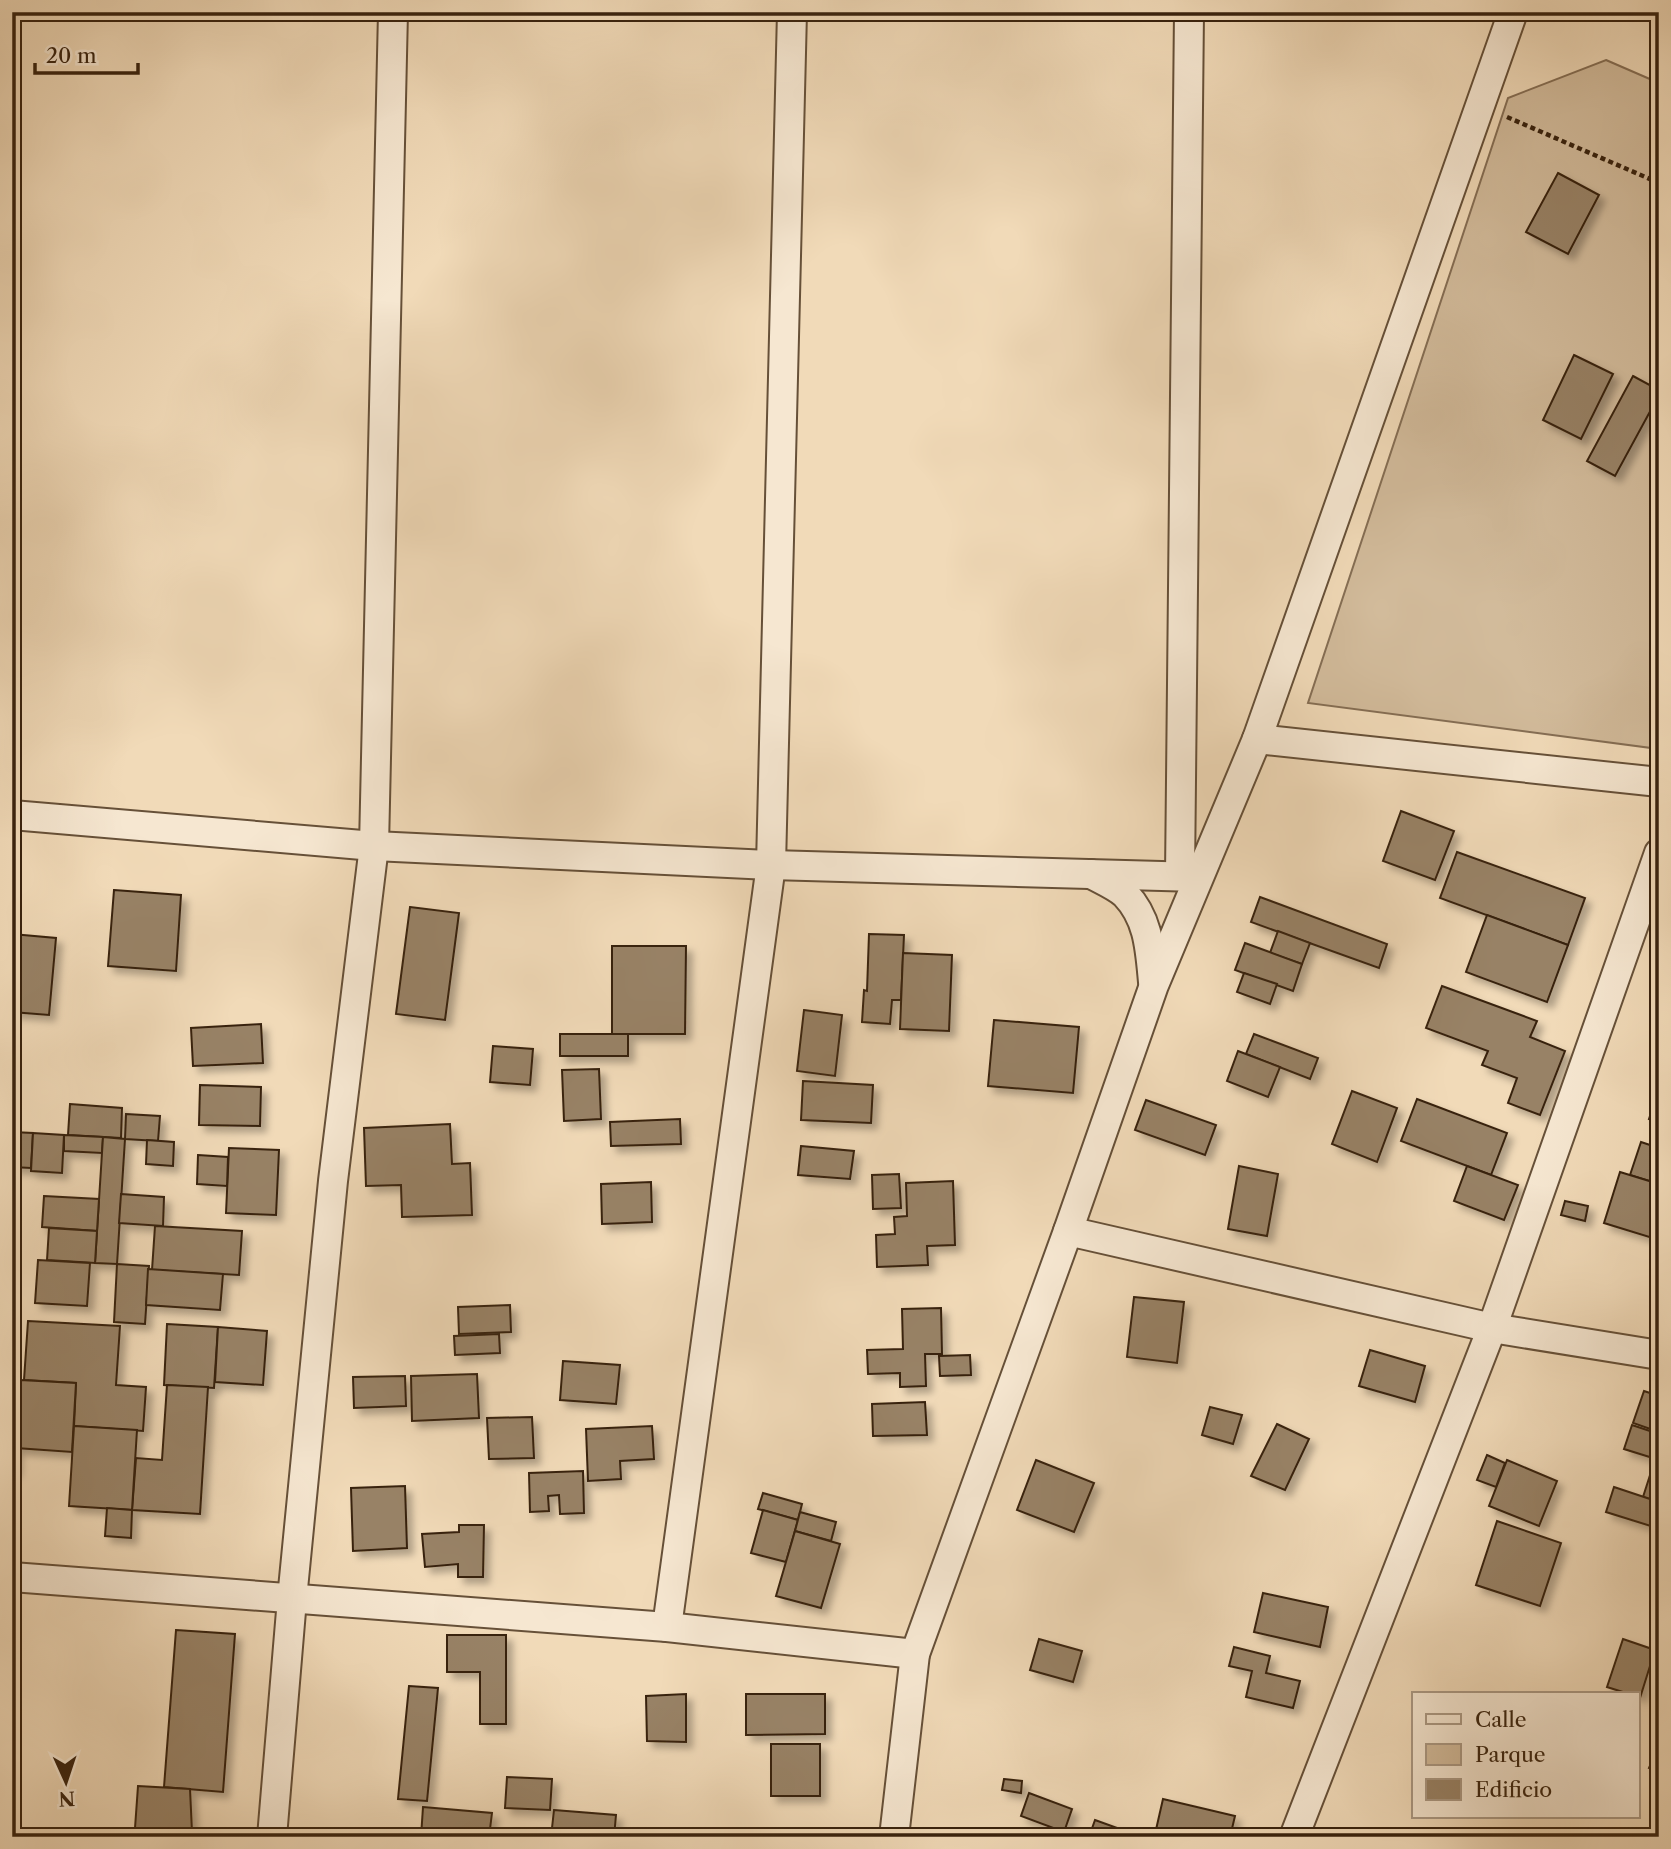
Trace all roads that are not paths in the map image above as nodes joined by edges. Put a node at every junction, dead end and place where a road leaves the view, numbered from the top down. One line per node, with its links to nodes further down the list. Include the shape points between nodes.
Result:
1 (393, 12): 8 (street)
2 (792, 12): 10 (street)
3 (1189, 12): 12 (street)
4 (1513, 12): 5 (street)
5 (1257, 739): 6 (street); 12 (street)
6 (1659, 782)
7 (12, 815): 8 (street)
8 (374, 846): 10 (street); 18 (street, via 333,1181)
9 (1659, 853): 15 (street)
10 (771, 865): 11 (street); 19 (street)
11 (1088, 873): 12 (street); 13 (street, via 1123,892 1140,915 1149,939)
12 (1189, 877): 13 (street)
13 (1154, 985): 14 (street)
14 (1069, 1231): 15 (street); 20 (street)
15 (1492, 1328): 16 (street); 23 (street)
16 (1659, 1355)
17 (12, 1577): 18 (street)
18 (292, 1599): 19 (street); 21 (street)
19 (667, 1627): 20 (street)
20 (915, 1654): 22 (street)
21 (272, 1837)
22 (894, 1837)
23 (1294, 1837)

